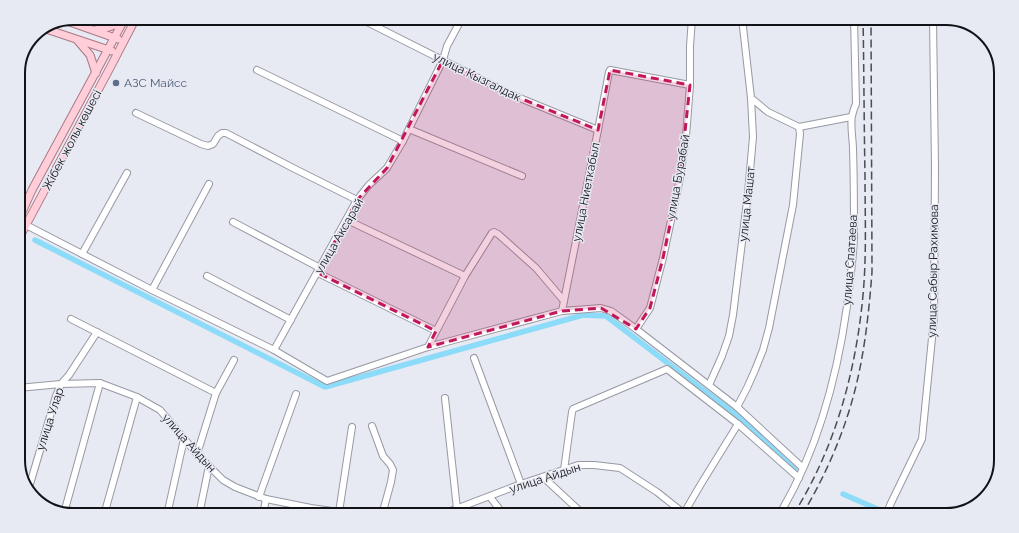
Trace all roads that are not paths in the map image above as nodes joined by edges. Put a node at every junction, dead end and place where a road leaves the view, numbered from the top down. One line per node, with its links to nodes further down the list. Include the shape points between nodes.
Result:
1 (78, 25): 12 (main road)
2 (112, 25): 12 (main road)
3 (122, 25): 13 (main road, Жібек жолы көшесі)
4 (132, 25): 15 (main road, Жібек жолы көшесі)
5 (373, 25): 18 (street, улица Кызгалдак)
6 (458, 25): 18 (street, улица Аксарай)
7 (692, 25): 21 (street, улица Бурабай)
8 (743, 25): 22 (street, улица Машат)
9 (854, 25): 24 (street, улица Спатаева, via 856,104)
10 (933, 25): 92 (street, улица Сабыр Рахимова, via 934,318 922,439)
11 (50, 30): 14 (main road)
12 (94, 30): 13 (main road)
13 (115, 38): 15 (main road); 16 (main road, Жібек жолы көшесі)
14 (76, 39): 16 (main road); 20 (main road, via 90,55)
15 (124, 41): 17 (main road, Жібек жолы көшесі)
16 (109, 50): 17 (main road); 20 (main road, Жібек жолы көшесі)
17 (118, 53): 36 (main road, Жібек жолы көшесі)
18 (443, 60): 26 (street, улица Аксарай); 27 (street, улица Кызгалдак, via 510,94)
19 (257, 70): 28 (street)
20 (96, 73): 33 (main road, Жібек жолы көшесі)
21 (690, 85): 27 (street, улица Ниеткабыл, via 610,70); 46 (street, улица Бурабай, via 680,178 663,258 650,308)
22 (751, 98): 25 (street, via 768,112); 55 (street, улица Машат, via 753,137 749,186 733,315 729,336)
23 (136, 113): 32 (street, via 208,146 222,133 226,133)
24 (851, 117): 25 (street); 68 (street, улица Спатаева, via 854,237 852,275 840,350 826,405)
25 (799, 127): 61 (street, via 793,205 769,328 755,370)
26 (409, 129): 28 (street, улица Аксарай); 30 (street)
27 (598, 130): 42 (street, улица Ниеткабыл)
28 (403, 141): 32 (street, улица Аксарай, via 387,168)
29 (127, 172): 37 (street)
30 (522, 176)
31 (208, 184): 41 (street)
32 (357, 200): 34 (street, улица Аксарай)
33 (25, 205)
34 (347, 220): 38 (street, улица Аксарай); 40 (street)
35 (233, 222): 38 (street)
36 (26, 225): 37 (street)
37 (82, 254): 41 (street)
38 (319, 270): 45 (street, улица Аксарай); 48 (street)
39 (207, 276): 45 (street)
40 (465, 276): 42 (street, via 494,232 536,268); 48 (street)
41 (152, 290): 50 (street)
42 (564, 301): 43 (street, улица Ниеткабыл)
43 (562, 311): 46 (street, via 601,308 611,311); 49 (street)
44 (71, 319): 47 (street)
45 (291, 320): 50 (street, улица Аксарай)
46 (636, 329): 55 (street)
47 (97, 332): 54 (street, улица Улар); 57 (street)
48 (436, 332): 49 (street)
49 (428, 347): 50 (street, via 327,381)
50 (274, 350)
51 (474, 358): 73 (street)
52 (234, 360): 57 (street)
53 (100, 383): 54 (street, улица Айдын); 59 (street, улица Айдын); 77 (street)
54 (61, 384): 56 (street, улица Айдын); 72 (street, улица Улар)
55 (709, 385): 61 (street)
56 (25, 387)
57 (216, 392): 66 (street)
58 (296, 394): 74 (street)
59 (137, 396): 65 (street, улица Айдын, via 160,410); 78 (street)
60 (445, 398): 85 (street)
61 (736, 407): 68 (street)
62 (738, 424): 69 (street, via 667,369 573,409); 71 (street); 90 (street)
63 (372, 426): 84 (street, via 383,456 393,470)
64 (352, 427): 83 (street)
65 (184, 439): 66 (street, улица Айдын); 79 (street)
66 (197, 454): 67 (street, улица Айдын)
67 (209, 466): 74 (street, улица Айдын, via 229,484); 80 (street)
68 (803, 468): 71 (street, улица Спатаева)
69 (564, 470): 70 (street, улица Айдын); 89 (street, улица Айдын, via 578,465 620,468)
70 (543, 477): 73 (street, улица Айдын); 88 (street)
71 (799, 478): 91 (street, улица Спатаева)
72 (31, 482)
73 (521, 484): 75 (street, улица Айдын)
74 (259, 497): 76 (street, улица Айдын)
75 (490, 497): 86 (street, улица Айдын); 87 (street)
76 (266, 499): 81 (street); 82 (street, улица Айдын)
77 (66, 508)
78 (106, 508)
79 (169, 508)
80 (200, 508)
81 (264, 508)
82 (303, 508)
83 (340, 508)
84 (384, 508)
85 (456, 508)
86 (459, 508)
87 (499, 508)
88 (576, 508)
89 (677, 508)
90 (688, 508)
91 (783, 508)
92 (889, 508)

